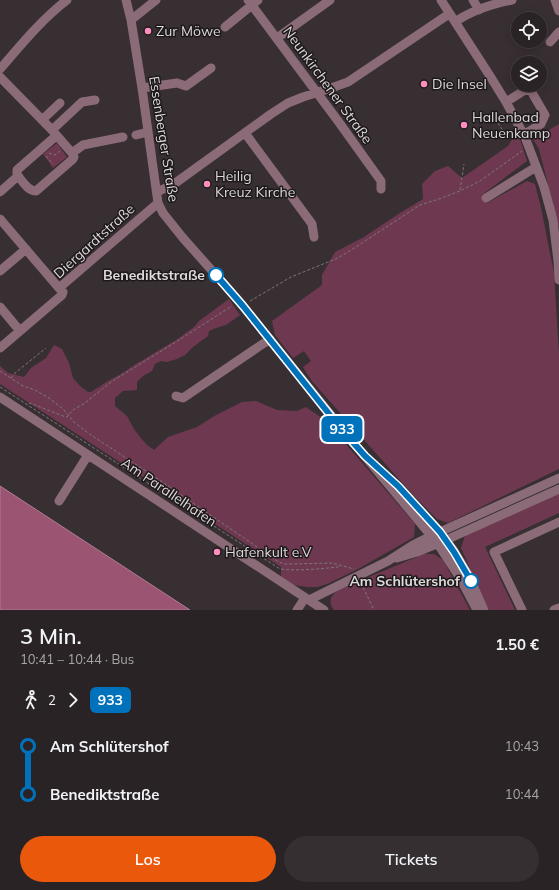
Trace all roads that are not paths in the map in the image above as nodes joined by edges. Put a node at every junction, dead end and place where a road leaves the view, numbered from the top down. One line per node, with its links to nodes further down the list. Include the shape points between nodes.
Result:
1 (67, 0): 20 (street, via 48,15)
2 (126, 0): 13 (street, Essenberger Straße)
3 (156, 0): 13 (street)
4 (330, 0): 17 (street)
5 (441, 0): 12 (street)
6 (474, 0): 10 (street)
7 (512, 0): 10 (street)
8 (555, 0): 11 (street)
9 (252, 2): 15 (street); 17 (street, Neunkirchener Straße)
10 (479, 10): 14 (street)
11 (559, 11)
12 (449, 14): 14 (street); 23 (street, via 348,82)
13 (131, 20): 22 (street, Essenberger Straße)
14 (455, 22): 25 (street)
15 (224, 27)
16 (559, 32): 18 (street)
17 (277, 38): 23 (street, Neunkirchener Straße)
18 (550, 42)
19 (211, 68): 22 (street, via 186,86 178,83)
20 (0, 69)
21 (0, 77): 27 (street)
22 (142, 88): 28 (street, Essenberger Straße)
23 (318, 93): 30 (street, via 288,103); 37 (street, Neunkirchener Straße, via 381,181)
24 (95, 100): 29 (street, via 82,102)
25 (506, 102): 32 (street); 32 (street, via 525,90 531,91 545,115 541,124)
26 (60, 103): 27 (street)
27 (42, 120): 29 (street)
28 (148, 132): 31 (street); 39 (street, Essenberger Straße)
29 (54, 133): 34 (street); 36 (street, via 43,152 17,170)
30 (245, 133): 39 (street, via 174,184); 43 (street, via 312,224)
31 (136, 135)
32 (523, 135): 35 (street)
33 (123, 137): 34 (street, via 83,145)
34 (72, 154): 36 (street, via 73,159 36,191 30,190)
35 (536, 166): 40 (street); 46 (street, via 553,220)
36 (18, 176): 38 (street)
37 (381, 189)
38 (0, 192)
39 (157, 192): 41 (street, Essenberger Straße)
40 (486, 198)
41 (158, 203): 47 (street, Diergardtstraße); 50 (street, Essenberger Straße, via 183,238)
42 (0, 219): 44 (street)
43 (314, 237)
44 (26, 249): 45 (street); 47 (street)
45 (0, 271)
46 (559, 280)
47 (59, 288): 49 (street, Diergardtstraße, via 63,292 62,295)
48 (0, 307): 49 (street)
49 (20, 331): 51 (street, Diergardtstraße)
50 (270, 339): 52 (street, via 183,398); 59 (street, Essenberger Straße, via 342,430)
51 (0, 348)
52 (176, 396)
53 (0, 397): 54 (street, Am Parallelhafen)
54 (88, 455): 57 (street); 62 (street, Am Parallelhafen)
55 (559, 478): 59 (street)
56 (559, 489): 60 (street)
57 (59, 501)
58 (559, 522): 68 (street, via 494,552)
59 (435, 534): 60 (street, Essenberger Straße); 61 (street, via 413,544)
60 (442, 542): 61 (street); 66 (street, Essenberger Straße); 67 (street, Essenberger Straße, via 454,552 468,574)
61 (388, 561): 62 (street, via 359,579)
62 (307, 599): 64 (street); 65 (street, Am Parallelhafen)
63 (559, 608): 69 (street)
64 (297, 610)
65 (324, 610)
66 (478, 610)
67 (484, 610)
68 (522, 610)
69 (554, 610)

